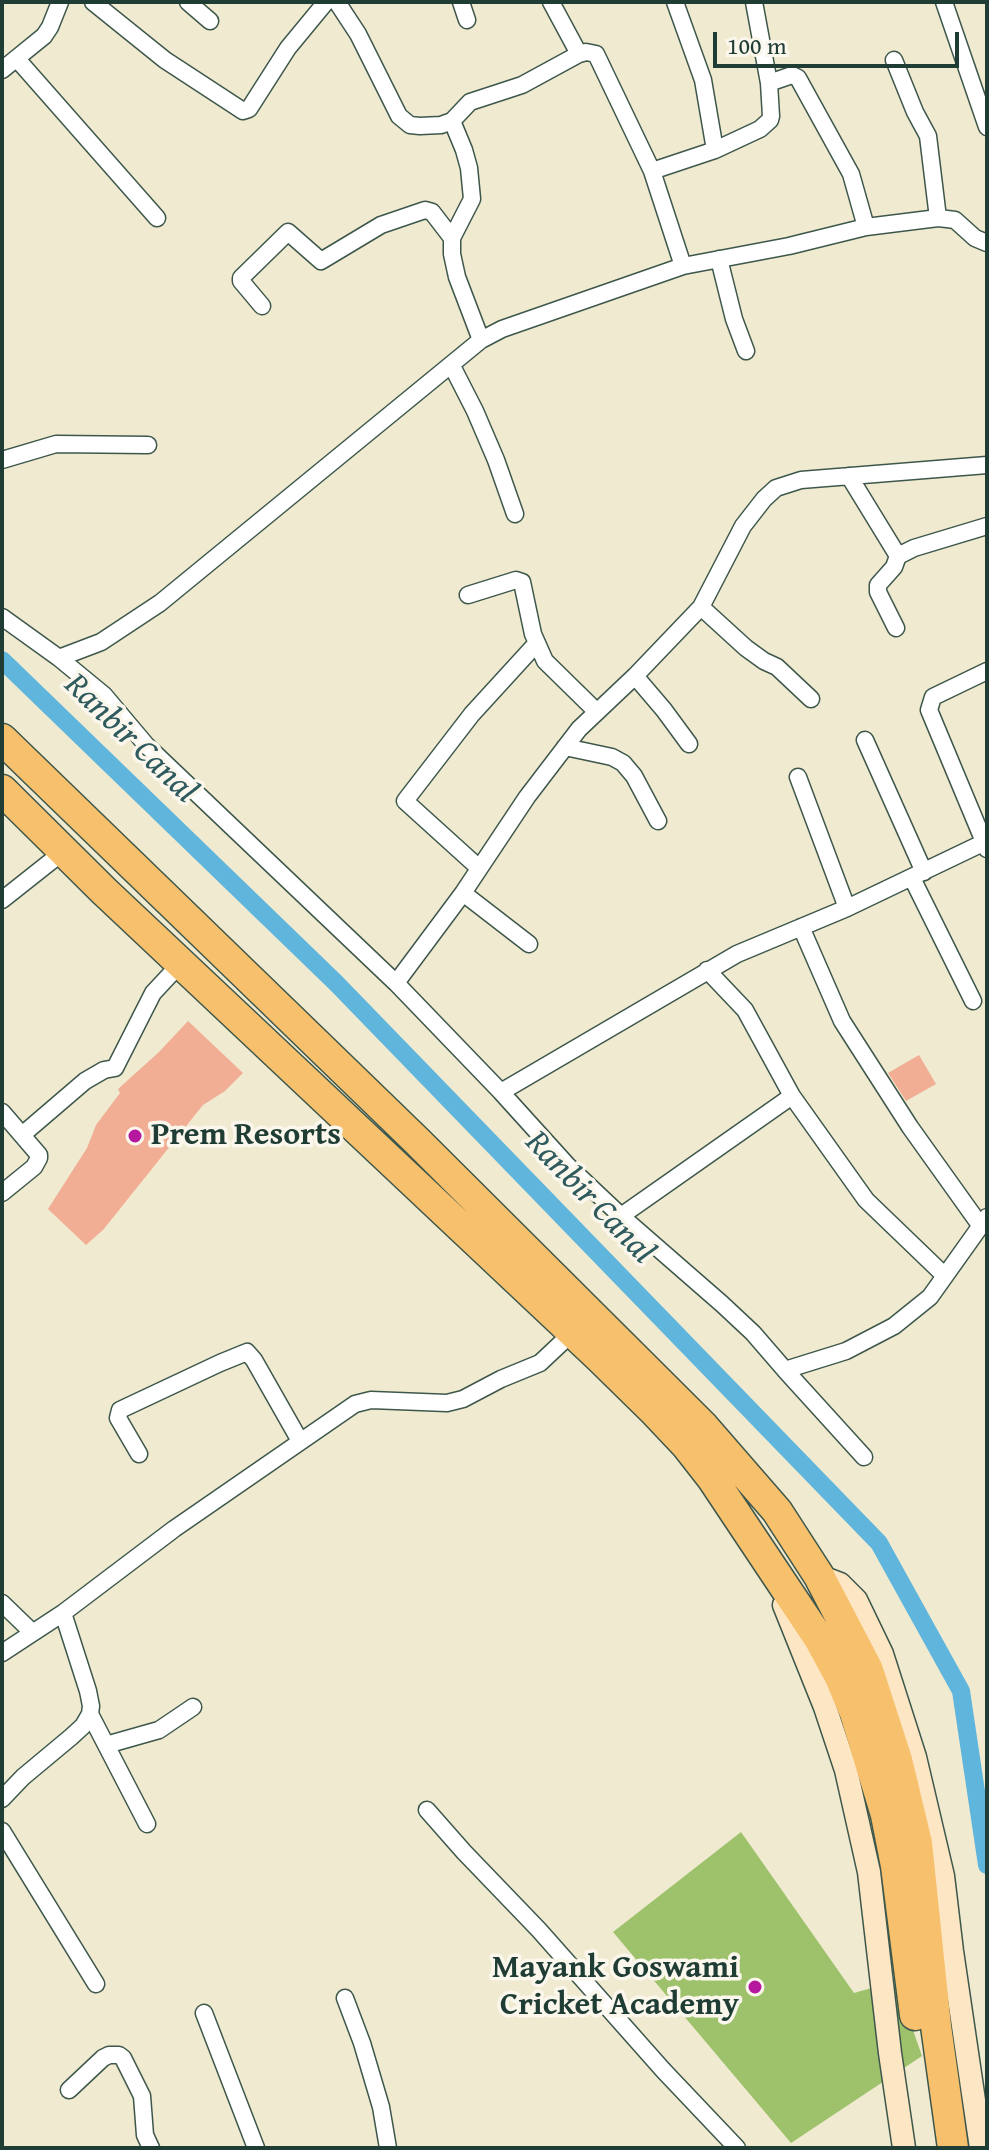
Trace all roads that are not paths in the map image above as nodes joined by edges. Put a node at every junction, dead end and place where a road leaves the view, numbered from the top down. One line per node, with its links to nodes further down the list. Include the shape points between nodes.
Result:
1 (60, 2): 14 (street, via 44,36)
2 (93, 2): 4 (street, via 165,60 243,111)
3 (188, 2): 12 (street)
4 (326, 2)
5 (337, 2): 18 (street, via 404,122 420,126)
6 (461, 2): 11 (street)
7 (551, 2): 13 (street)
8 (675, 2): 20 (street, via 703,80)
9 (754, 2): 17 (street)
10 (944, 2): 19 (street)
11 (467, 20)
12 (210, 21)
13 (579, 54): 18 (street, via 522,85 470,102); 21 (street, via 598,57)
14 (17, 59): 16 (street); 22 (street)
15 (894, 60): 23 (street, via 928,136)
16 (2, 70)
17 (769, 83): 20 (street, via 771,116 766,125); 24 (street, via 798,78 851,174)
18 (452, 121): 25 (street, via 472,185 472,199)
19 (987, 127)
20 (715, 150): 21 (street)
21 (652, 171): 28 (street)
22 (157, 218)
23 (938, 218): 24 (street); 26 (street, via 955,220)
24 (866, 227): 27 (street)
25 (452, 238): 29 (street, via 425,210 381,225 321,261 288,232 241,278); 30 (street, via 454,267)
26 (987, 243)
27 (719, 259): 28 (street); 31 (street)
28 (683, 266): 30 (street)
29 (262, 306)
30 (481, 340): 32 (street)
31 (746, 351)
32 (452, 366): 37 (street); 45 (street, via 160,603 101,642)
33 (148, 445): 34 (street, via 56,444)
34 (2, 460)
35 (987, 465): 36 (street)
36 (849, 476): 39 (street); 41 (street, via 776,488 743,526)
37 (515, 514)
38 (987, 526): 39 (street)
39 (898, 556): 43 (street, via 878,585)
40 (468, 595): 44 (street, via 519,580)
41 (701, 607): 47 (street); 48 (street)
42 (2, 617): 45 (street)
43 (896, 628)
44 (536, 644): 49 (street, via 545,661); 59 (street, via 405,799)
45 (59, 658): 68 (street, via 104,695 147,746)
46 (987, 671): 57 (street, via 933,697 929,710)
47 (635, 676): 49 (street); 52 (street)
48 (811, 699)
49 (596, 711): 53 (street)
50 (2, 739): 84 (highway, via 704,1427 777,1511)
51 (865, 740): 60 (street)
52 (689, 744)
53 (565, 747): 56 (street, via 623,763); 59 (street)
54 (798, 777): 63 (street)
55 (2, 790): 58 (highway)
56 (658, 821)
57 (986, 844): 60 (street)
58 (64, 851): 62 (street); 66 (highway)
59 (479, 868): 61 (street)
60 (918, 875): 63 (street); 69 (street)
61 (463, 893): 65 (street); 68 (street)
62 (2, 900)
63 (847, 908): 64 (street)
64 (801, 927): 67 (street); 76 (street, via 842,1021 910,1127)
65 (529, 944)
66 (181, 963): 73 (street, via 153,993 115,1068 85,1081); 78 (highway)
67 (707, 970): 70 (street); 71 (street, via 745,1010)
68 (396, 983): 70 (street)
69 (973, 1001)
70 (501, 1092): 75 (street)
71 (792, 1096): 75 (street); 77 (street, via 866,1200)
72 (2, 1112): 73 (street)
73 (22, 1135): 74 (street, via 39,1155 38,1162)
74 (2, 1193)
75 (621, 1216): 79 (street, via 753,1333)
76 (984, 1221): 77 (street)
77 (945, 1276): 79 (street, via 930,1297 894,1326 846,1351)
78 (573, 1332): 80 (street, via 540,1363 463,1399 361,1402); 83 (highway, via 687,1446)
79 (785, 1370): 82 (street)
80 (300, 1441): 81 (street, via 247,1352 120,1410 118,1418); 86 (street)
81 (139, 1454)
82 (864, 1457)
83 (764, 1559): 104 (street, via 846,1770 869,1872); 105 (highway, via 840,1677 886,1815)
84 (819, 1576): 106 (highway, via 868,1670 909,1804); 107 (street, via 840,1584 856,1600 882,1654 915,1757 943,1876)
85 (2, 1603): 87 (street)
86 (63, 1613): 87 (street); 90 (street, via 88,1691)
87 (33, 1633): 88 (street)
88 (2, 1653)
89 (193, 1707): 91 (street, via 159,1730)
90 (90, 1714): 91 (street); 92 (street)
91 (106, 1745): 94 (street)
92 (2, 1799)
93 (427, 1810): 103 (street)
94 (147, 1824)
95 (2, 1831): 96 (street)
96 (96, 1984)
97 (345, 1998): 102 (street, via 381,2107)
98 (204, 2013): 101 (street)
99 (69, 2090): 100 (street, via 103,2058 119,2055 142,2096)
100 (151, 2148)
101 (256, 2148)
102 (388, 2148)
103 (737, 2148)
104 (904, 2148)
105 (933, 2148)
106 (953, 2148)
107 (981, 2148)

